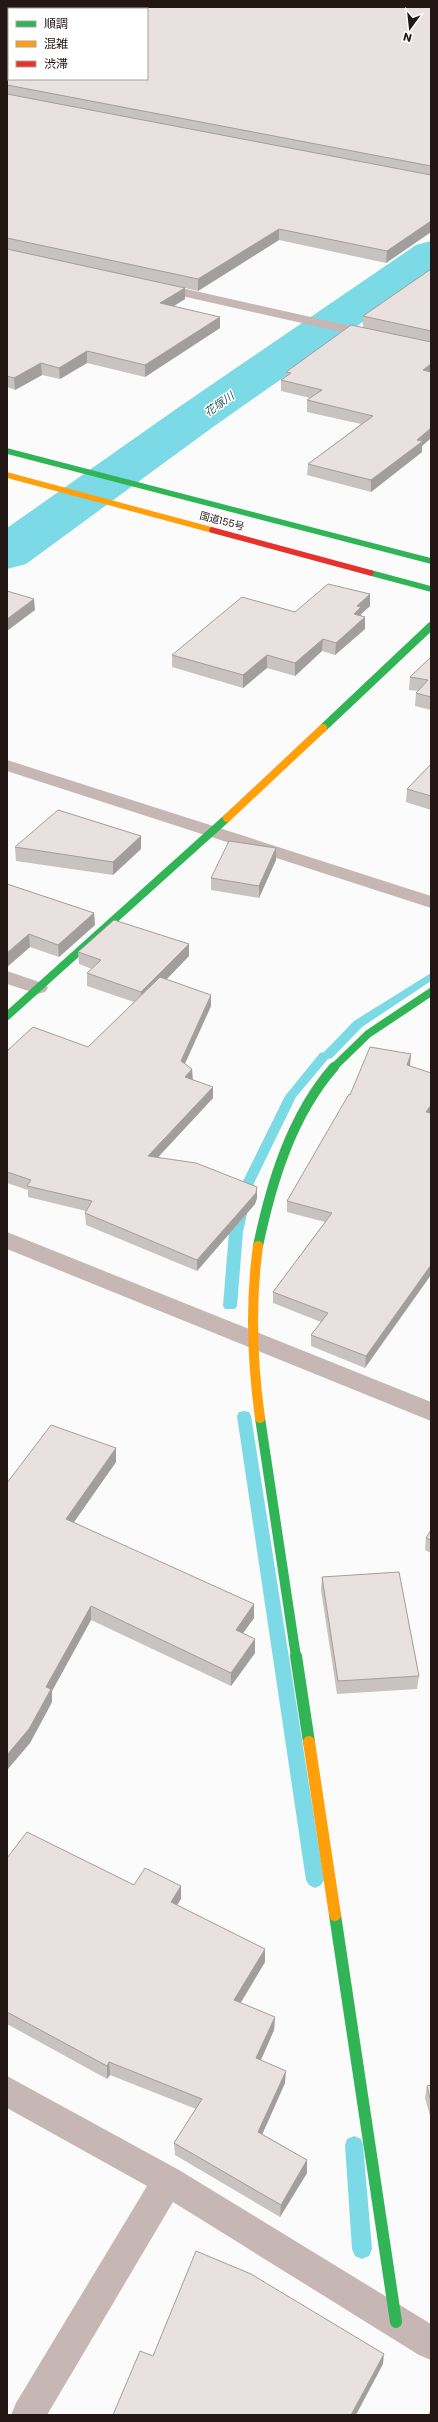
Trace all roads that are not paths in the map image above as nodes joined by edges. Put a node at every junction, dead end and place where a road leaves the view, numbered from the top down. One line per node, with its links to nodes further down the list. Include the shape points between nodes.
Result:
1 (146, 284): 2 (street)
2 (431, 348)
3 (7, 451): 5 (main road, 国道155号)
4 (7, 475): 6 (main road, 国道155号)
5 (431, 561)
6 (431, 589)
7 (431, 626): 9 (main road)
8 (7, 765): 9 (street)
9 (213, 832): 10 (street); 12 (main road)
10 (431, 902)
11 (7, 977): 12 (street)
12 (38, 988): 14 (main road)
13 (431, 992): 16 (main road, via 348,1050 321,1085 302,1120 286,1152 265,1218 255,1264)
14 (7, 1016)
15 (7, 1240): 16 (street)
16 (252, 1340): 17 (street); 20 (main road, via 252,1364)
17 (431, 1412)
18 (7, 2090): 19 (street)
19 (168, 2181): 20 (street); 22 (street)
20 (396, 2322): 21 (street)
21 (431, 2343)
22 (28, 2415)

